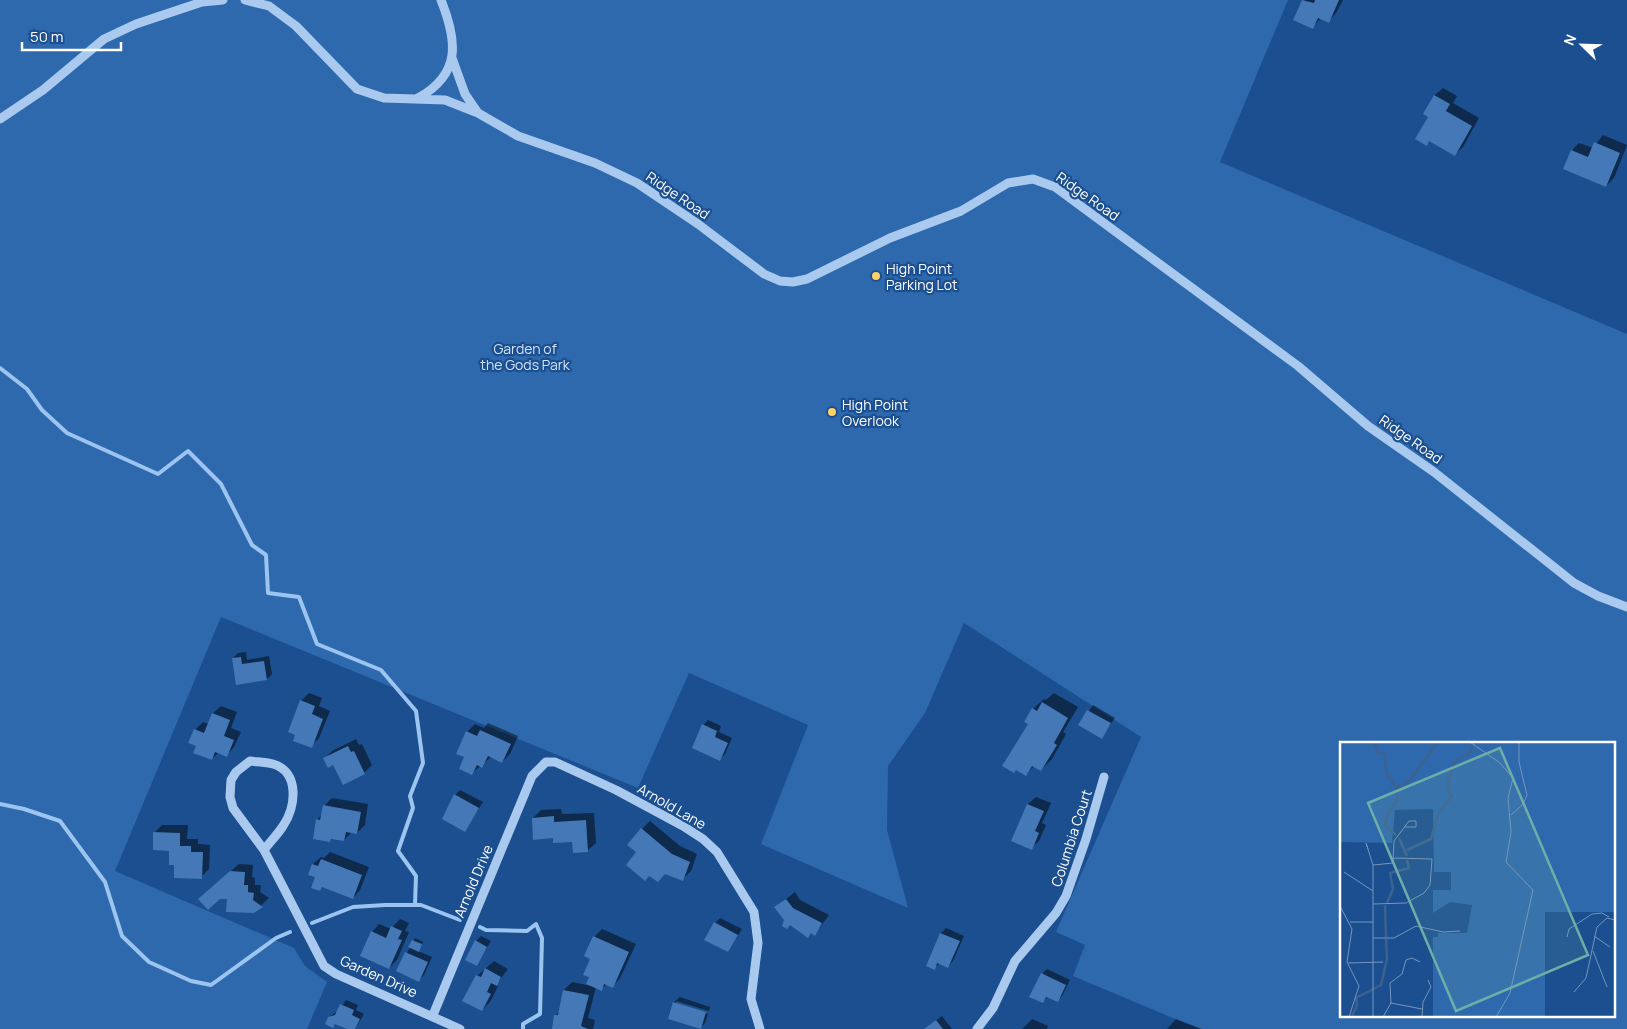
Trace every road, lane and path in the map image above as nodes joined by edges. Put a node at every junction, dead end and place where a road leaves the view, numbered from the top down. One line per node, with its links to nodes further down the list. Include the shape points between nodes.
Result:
1 (223, 0): 7 (street, via 202,2 136,24 104,39 43,90)
2 (245, 0): 5 (street, Ridge Road, via 269,6 296,26 357,89 384,98)
3 (440, 0): 4 (street, via 452,28)
4 (452, 58): 5 (street, via 434,89); 6 (street, Ridge Road, via 465,94)
5 (417, 98): 6 (street, Ridge Road, via 445,100)
6 (478, 113): 8 (street, Ridge Road, via 526,139 595,163 636,183 698,224 764,274 780,281 793,282 815,275 890,238 961,210 1008,183 1033,180 1048,184 1298,366 1368,426 1434,472 1574,584)
7 (0, 118)
8 (1627, 607)
9 (546, 762): 12 (street, Arnold Drive, via 532,776); 14 (street, Arnold Lane, via 555,762 616,790 683,826 717,852 754,912 758,943 751,1000)
10 (1104, 777): 15 (street, Columbia Court, via 1066,896 1056,913 1015,961 993,1008)
11 (264, 850): 11 (street, Garden Drive, via 284,825 293,795 292,780 274,764 250,761 231,780 230,797 239,819); 12 (street, Garden Drive, via 324,966)
12 (433, 1015): 13 (street, Garden Drive)
13 (460, 1029)
14 (760, 1029)
15 (978, 1029)

